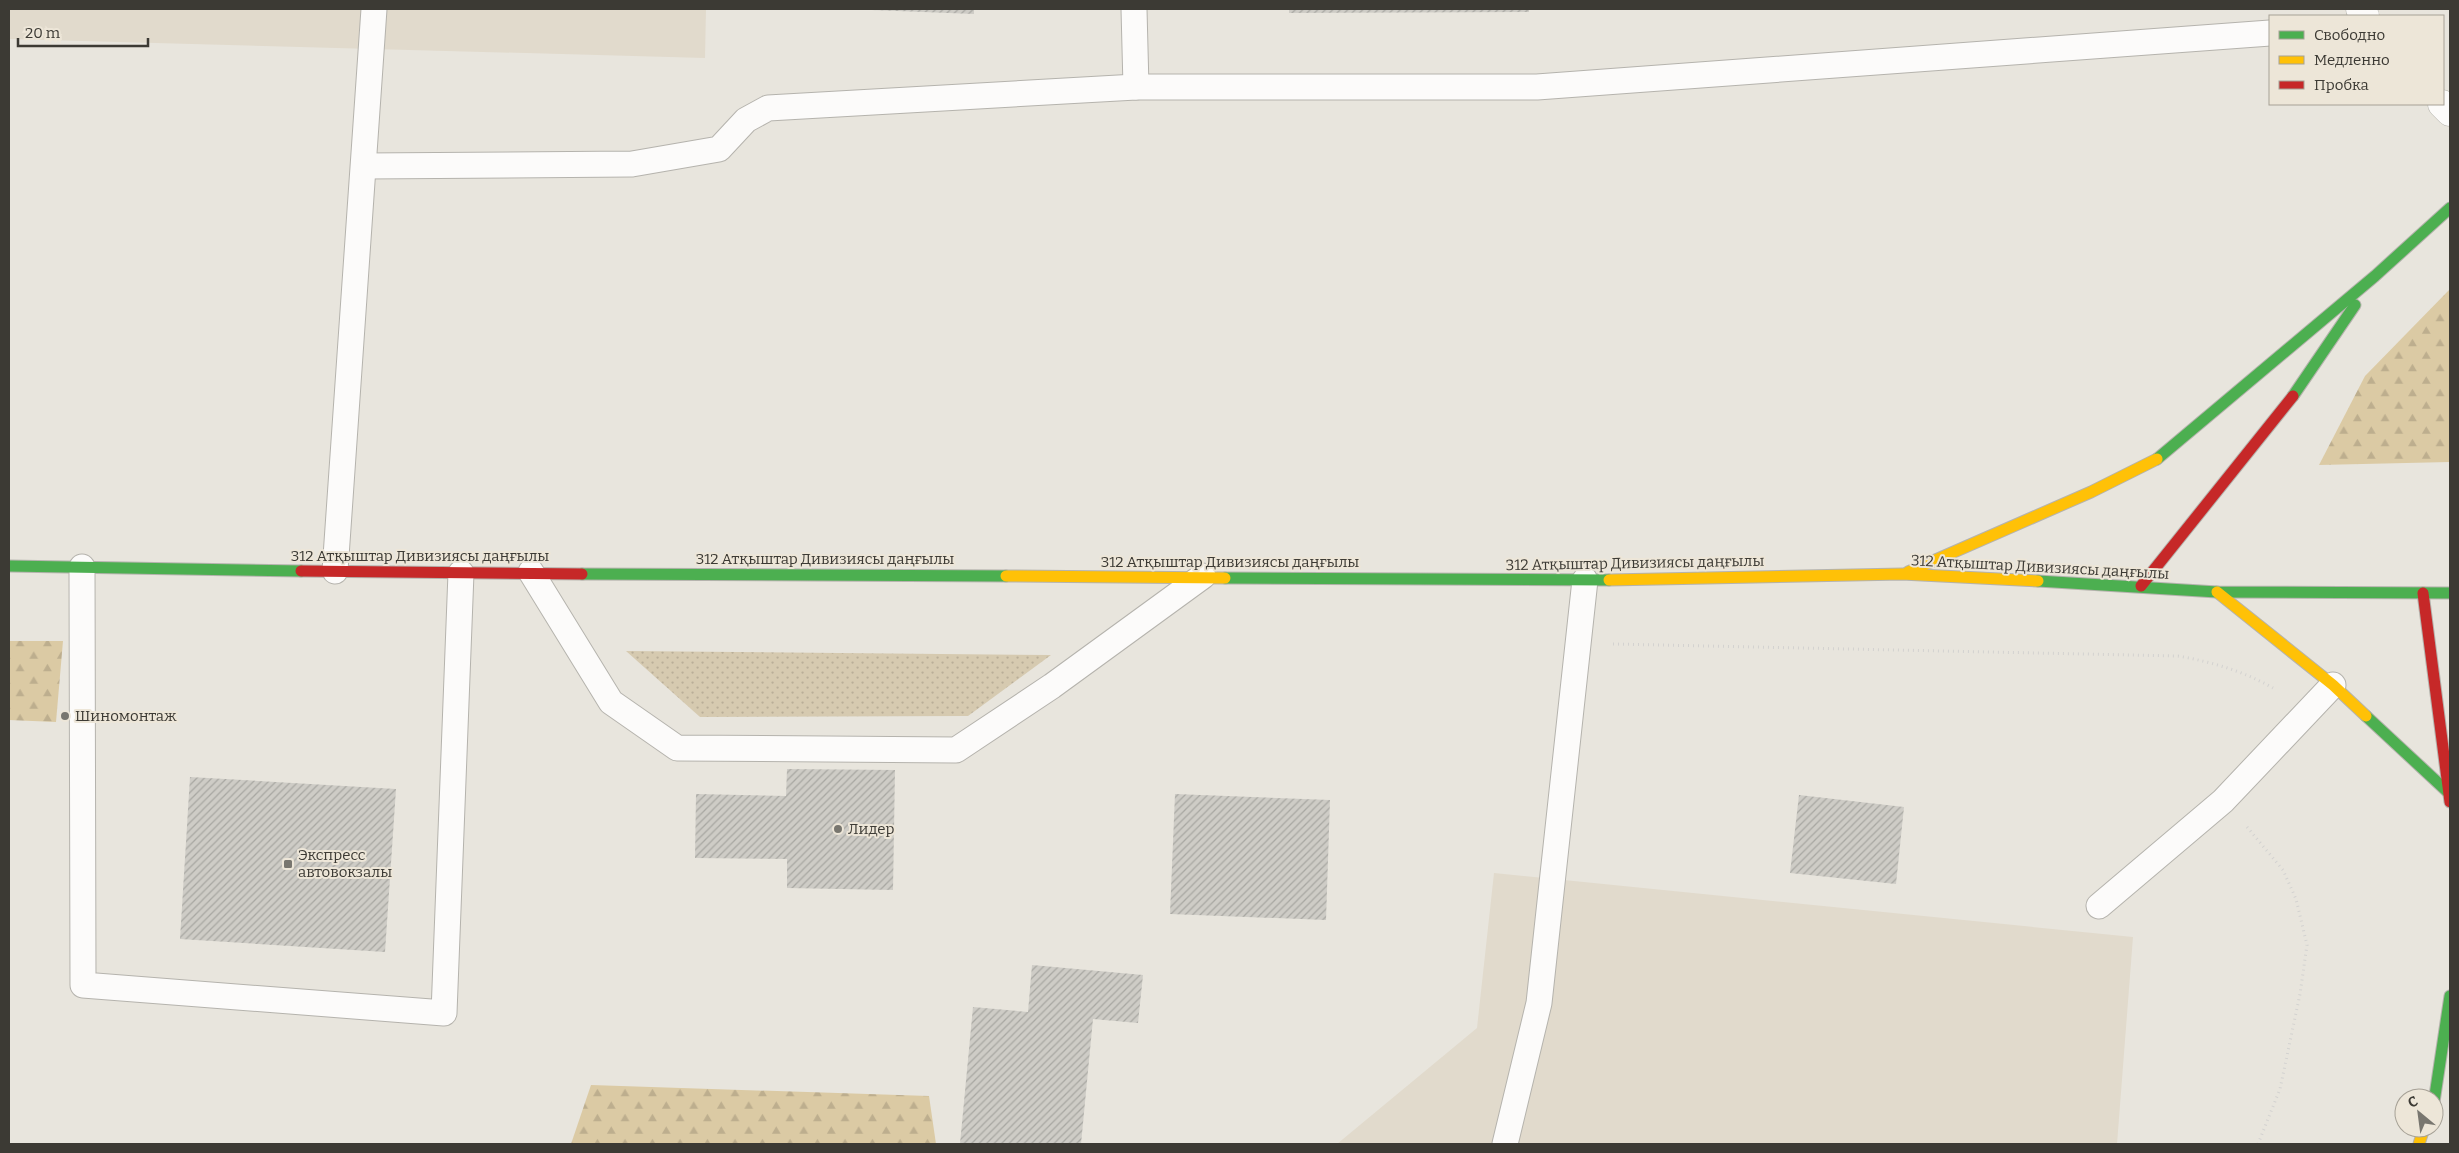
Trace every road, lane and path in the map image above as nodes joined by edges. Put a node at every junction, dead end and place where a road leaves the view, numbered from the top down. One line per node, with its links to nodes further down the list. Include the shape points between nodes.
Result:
1 (374, 9): 5 (lane)
2 (1134, 9): 4 (lane)
3 (2269, 33): 4 (lane, via 1537,87)
4 (1136, 87): 5 (lane, via 768,108 746,120 719,149 632,164)
5 (364, 166): 10 (lane)
6 (2450, 208): 7 (highway)
7 (2375, 276): 13 (highway, via 2156,460 2091,492); 16 (highway, via 2286,406)
8 (9, 566): 9 (highway, 312 Атқыштар Дивизиясы даңғылы)
9 (82, 567): 10 (highway, 312 Атқыштар Дивизиясы даңғылы); 12 (lane, via 83,984 444,1013)
10 (335, 571): 12 (highway, 312 Атқыштар Дивизиясы даңғылы)
11 (531, 572): 12 (highway, 312 Атқыштар Дивизиясы даңғылы); 14 (highway, 312 Атқыштар Дивизиясы даңғылы); 14 (lane, via 611,702 677,748 946,750 956,750 1052,686)
12 (461, 573)
13 (1902, 574): 15 (highway, 312 Атқыштар Дивизиясы даңғылы); 16 (highway, 312 Атқыштар Дивизиясы даңғылы)
14 (1203, 576): 15 (highway, 312 Атқыштар Дивизиясы даңғылы)
15 (1585, 580): 20 (lane)
16 (2141, 586): 17 (highway, 312 Атқыштар Дивизиясы даңғылы)
17 (2217, 592): 18 (highway, 312 Атқыштар Дивизиясы даңғылы); 21 (highway)
18 (2423, 593): 19 (highway, 312 Атқыштар Дивизиясы даңғылы); 23 (highway)
19 (2450, 593)
20 (1577, 643): 22 (path, via 2178,656 2212,662 2252,675); 29 (lane, via 1539,1003)
21 (2332, 685): 22 (lane); 23 (highway)
22 (2309, 711): 24 (lane)
23 (2450, 794): 25 (highway)
24 (2222, 801): 26 (lane); 30 (path, via 2283,870 2296,899 2307,945 2280,1089)
25 (2450, 806)
26 (2099, 906)
27 (2450, 996): 28 (highway)
28 (2436, 1088)
29 (1506, 1144)
30 (2258, 1144)

